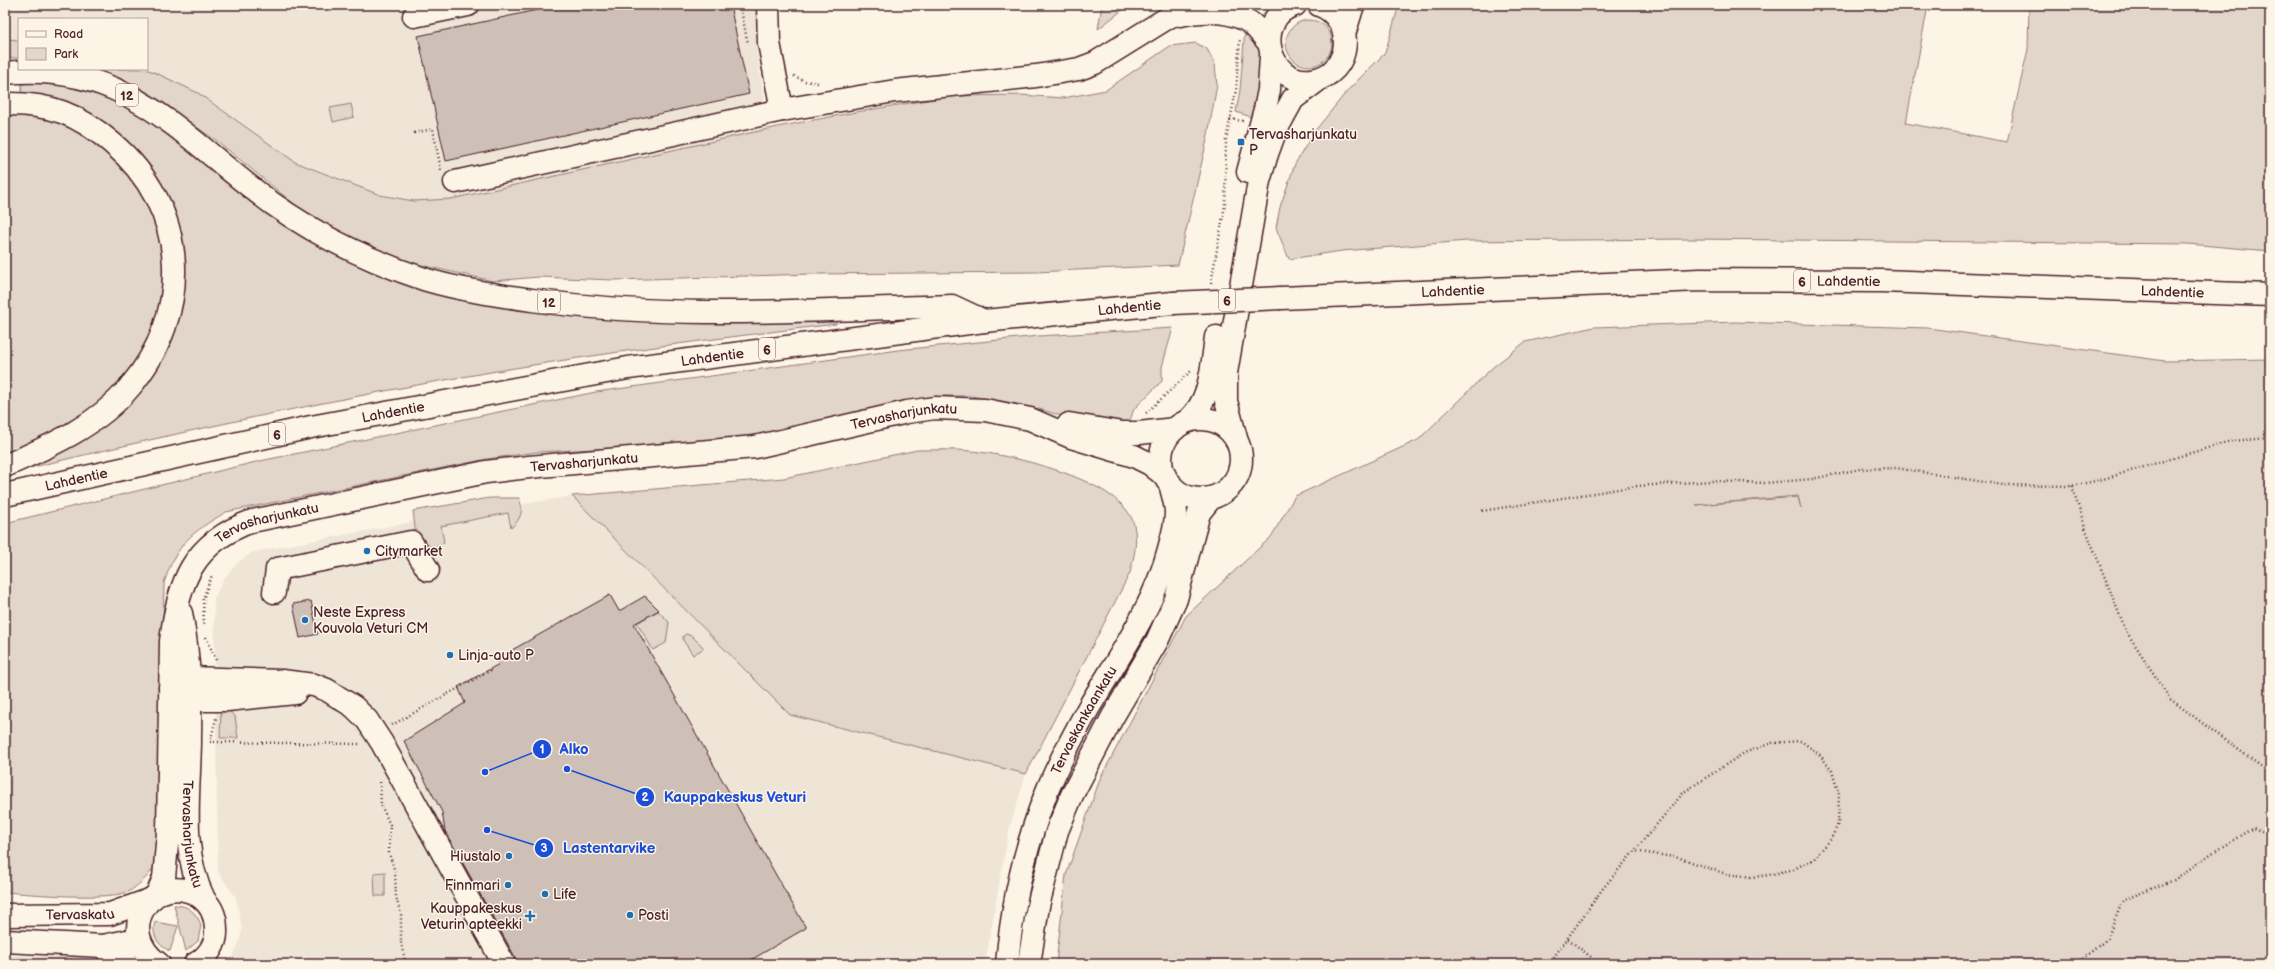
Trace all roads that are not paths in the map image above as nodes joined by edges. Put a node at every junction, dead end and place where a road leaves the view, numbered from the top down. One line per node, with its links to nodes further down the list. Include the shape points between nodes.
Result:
1 (468, 5): 7 (main road)
2 (768, 5): 14 (main road, via 769,43)
3 (1195, 5): 8 (main road)
4 (1288, 5): 10 (main road, via 1275,20 1270,31)
5 (1319, 5): 9 (main road, via 1334,13)
6 (1352, 5): 9 (main road)
7 (414, 16)
8 (1169, 17): 10 (main road, via 1193,12 1229,14 1254,26); 14 (main road, via 1112,54 1079,69 895,91)
9 (1345, 31): 12 (main road, via 1344,54 1339,64)
10 (1270, 49): 12 (main road, via 1276,64 1292,77 1311,80); 19 (main road, via 1269,90 1243,192 1207,389 1200,408)
11 (5, 73): 17 (main road, 12, via 55,73 117,89 178,126 272,204 305,226 363,257 430,280 474,291 586,308 704,312 952,306)
12 (1321, 78): 20 (main road, via 1294,99 1275,132 1259,181 1226,373 1226,401)
13 (5, 104): 21 (main road, via 30,104 64,112 93,128 123,153 156,195 172,241 175,262 172,300 163,333 150,359 130,388 103,414 86,425)
14 (782, 110): 15 (main road)
15 (455, 182)
16 (2270, 296): 17 (main road, Lahdentie / 6, bridge, via 1881,281 1700,280 1173,303)
17 (984, 321): 23 (main road, Lahdentie / 6, via 740,352 551,381 303,429)
18 (1030, 419): 19 (main road, Tervasharjunkatu, via 1138,433); 22 (main road, Tervasharjunkatu, via 1071,437 1134,456 1150,464); 27 (main road, Tervasharjunkatu, via 985,410 935,408 907,412 755,448 486,472 259,519 239,525 225,533 202,552 185,577)
19 (1181, 425): 20 (main road, via 1201,419 1215,421 1227,428); 22 (main road, via 1165,440 1161,454 1162,468)
20 (1236, 438): 24 (main road, via 1241,451 1242,465 1237,478 1229,489)
21 (5, 466)
22 (1168, 480): 24 (main road, via 1176,491 1190,498); 42 (main road, Tervaskankaankatu, via 1176,513 1174,531 1156,591 1067,749 1047,792 1018,886 1012,914)
23 (5, 495)
24 (1211, 498): 43 (main road, Tervaskankaankatu, via 1199,513 1176,599 1157,641 1112,718 1072,795 1057,831 1038,906)
25 (428, 570): 26 (main road, via 411,542 277,569)
26 (274, 592)
27 (178, 600): 28 (main road, Tervasharjunkatu, via 188,654); 29 (main road, Tervasharjunkatu, via 171,641)
28 (189, 678): 29 (main road); 30 (main road, via 303,682 327,690); 31 (main road, Tervasharjunkatu)
29 (170, 688): 31 (main road); 32 (main road, Tervasharjunkatu, via 168,833 164,878)
30 (341, 699): 31 (main road, via 311,692 227,700); 41 (main road, via 367,720 382,743)
31 (191, 700): 33 (main road, Tervasharjunkatu, via 188,846 192,871)
32 (154, 897): 33 (main road, Tervaskatu, via 169,890 181,890); 34 (main road, Tervaskatu, via 110,914); 37 (main road, Tervasharjunkatu, via 143,909 138,920 138,934)
33 (204, 899): 40 (main road, Tervasharjunkatu, via 216,920 217,933 210,950)
34 (5, 915)
35 (5, 941): 36 (main road, Tervaskatu)
36 (103, 946): 37 (main road, Tervaskatu, via 127,941); 38 (main road, via 113,956)
37 (142, 946): 39 (main road)
38 (128, 964)
39 (159, 964)
40 (196, 964)
41 (504, 964)
42 (1007, 964)
43 (1029, 964)

